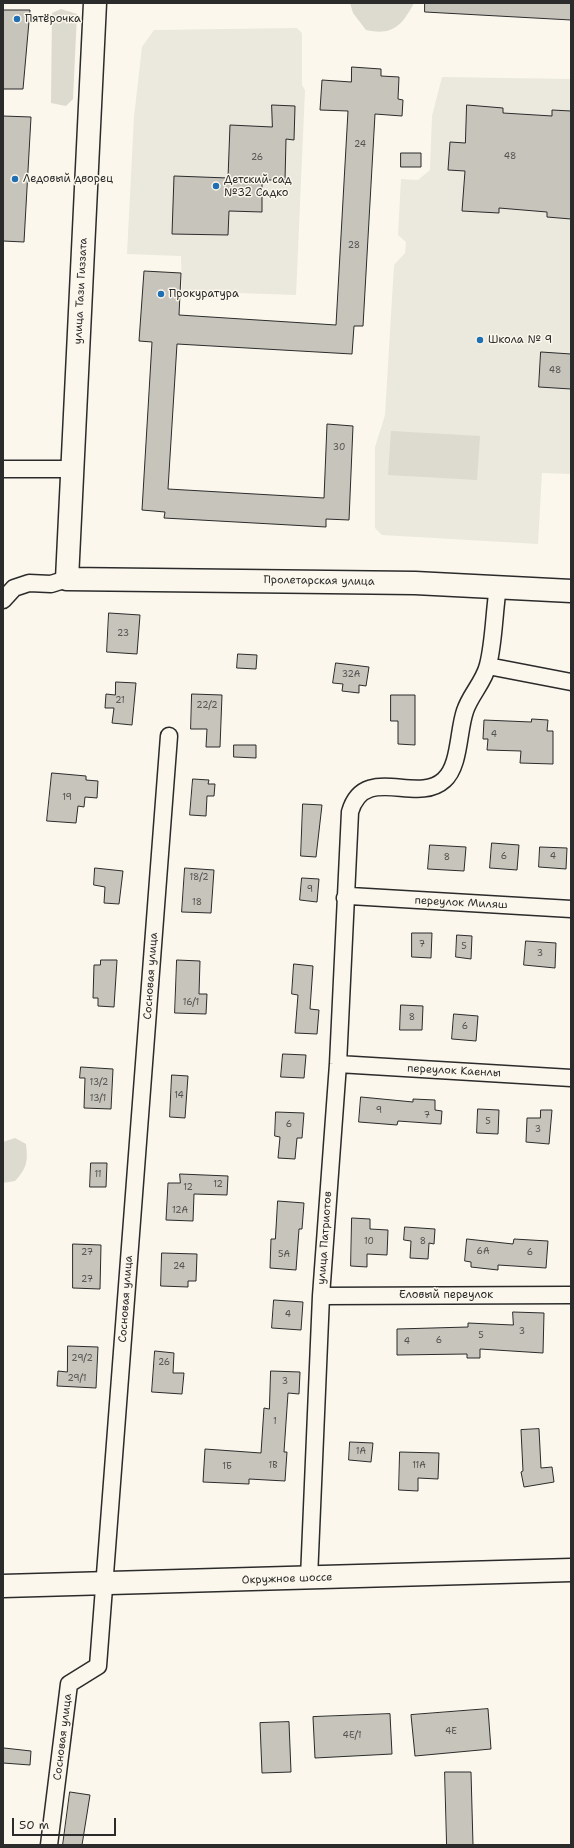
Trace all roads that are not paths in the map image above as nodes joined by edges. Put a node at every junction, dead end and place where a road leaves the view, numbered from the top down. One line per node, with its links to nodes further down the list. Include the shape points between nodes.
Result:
1 (95, 3): 3 (street, улица Тази Гиззата)
2 (3, 469): 3 (street)
3 (72, 469): 4 (street, улица Тази Гиззата)
4 (67, 578): 5 (street, Пролетарская улица, via 416,583); 7 (street, via 51,584 29,583 14,588)
5 (498, 587): 6 (street, Пролетарская улица); 8 (street, улица Патриотов)
6 (571, 591)
7 (3, 600)
8 (488, 666): 9 (street); 11 (street, улица Патриотов, via 465,711 454,766 444,780 430,787 370,788 357,796 350,812)
9 (571, 682)
10 (169, 736): 19 (street, Сосновая улица)
11 (348, 897): 12 (street, переулок Миляш); 13 (street, улица Патриотов)
12 (571, 909)
13 (338, 1064): 14 (street, переулок Каенлы); 16 (street, улица Патриотов)
14 (571, 1078)
15 (571, 1295): 16 (street, Еловый переулок)
16 (321, 1296): 18 (street, улица Патриотов)
17 (571, 1570): 18 (street, Окружное шоссе)
18 (309, 1578): 19 (street, Окружное шоссе)
19 (104, 1584): 20 (street, Окружное шоссе); 21 (street, Сосновая улица, via 98,1666 69,1684)
20 (3, 1586)
21 (49, 1845)

